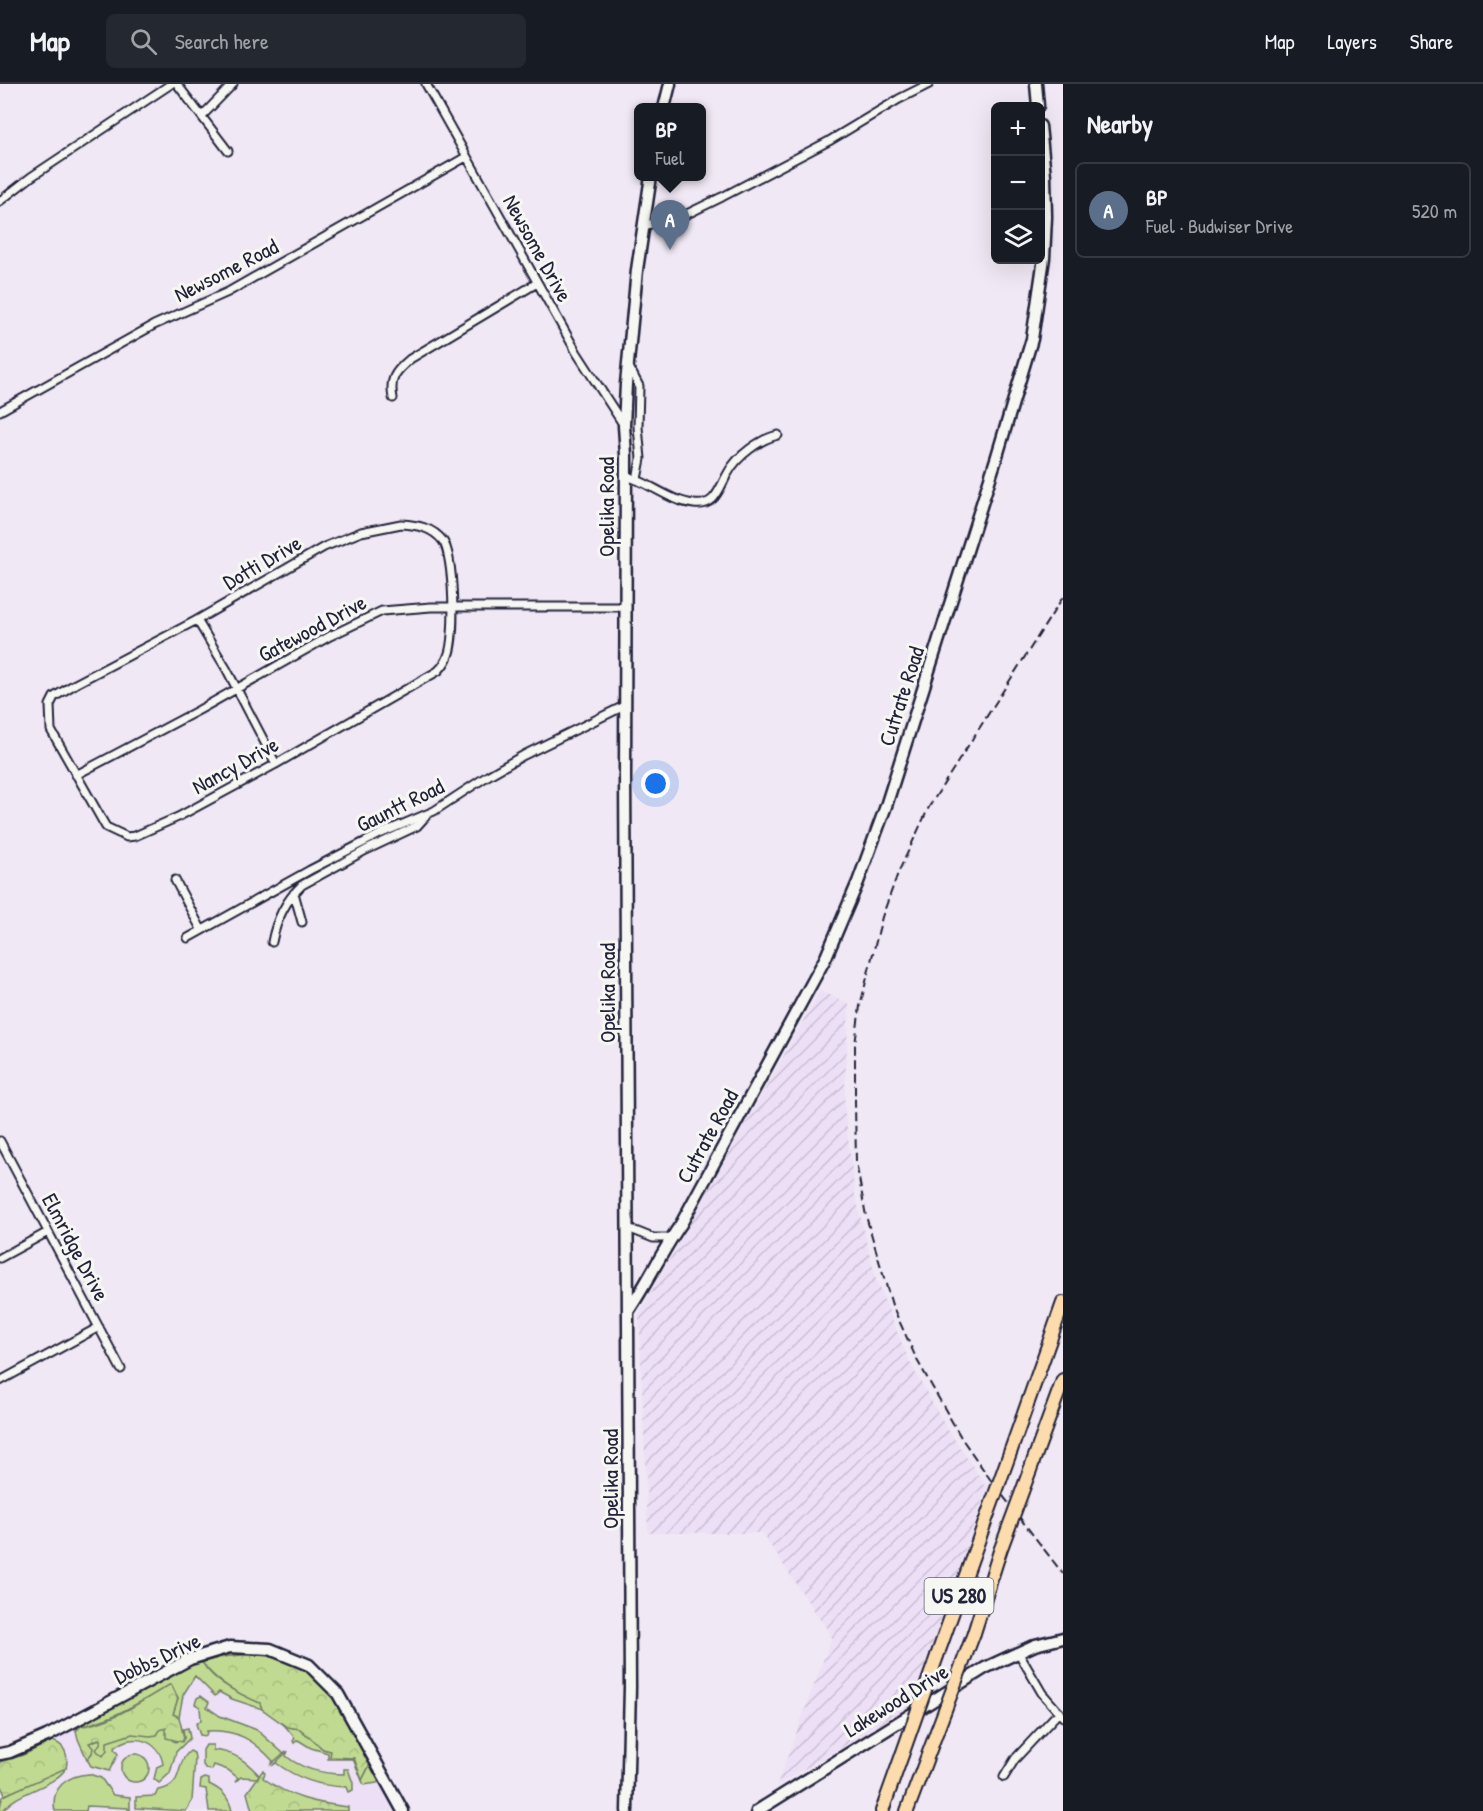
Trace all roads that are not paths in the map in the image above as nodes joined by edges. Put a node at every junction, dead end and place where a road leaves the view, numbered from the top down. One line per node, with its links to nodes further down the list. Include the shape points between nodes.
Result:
1 (171, 84): 15 (street)
2 (177, 84): 10 (street)
3 (233, 84): 10 (street)
4 (426, 84): 13 (street, Newsome Drive)
5 (670, 84): 9 (street)
6 (929, 84): 16 (street, via 728,194 685,215)
7 (1035, 84): 8 (street)
8 (1037, 102)
9 (665, 103)
10 (202, 116): 11 (street)
11 (228, 151)
12 (1043, 156): 43 (street, Cutrate Road, via 1044,258 1032,339 886,806 826,957)
13 (466, 157): 17 (street, Newsome Drive); 20 (street, Newsome Road, via 228,292 154,325)
14 (650, 181): 16 (street, Opelika Road)
15 (0, 201)
16 (643, 226): 18 (street, Opelika Road)
17 (537, 283): 19 (street, via 398,369 391,383); 21 (street, Newsome Drive)
18 (628, 365): 21 (street, Opelika Road); 24 (street, via 639,386 641,459)
19 (393, 398)
20 (0, 411)
21 (624, 426): 23 (street, Opelika Road)
22 (778, 435): 24 (street, via 737,460 717,495 704,504 688,503)
23 (626, 476): 24 (street); 26 (street, Opelika Road)
24 (637, 479)
25 (453, 607): 26 (street, Gatewood Drive); 27 (street, Dotti Drive, via 449,556 443,541 424,527 401,524 362,532 324,548); 28 (street, Gatewood Drive, via 382,611); 31 (street, Nancy Drive, via 449,654 438,671)
26 (625, 607): 30 (street, Opelika Road)
27 (197, 620): 28 (street); 29 (street, Dotti Drive, via 75,684)
28 (237, 689): 31 (street); 32 (street, Gatewood Drive)
29 (50, 705): 32 (street, Nancy Drive, via 51,730)
30 (626, 705): 33 (street, Gauntt Road, via 524,755); 41 (street, Opelika Road)
31 (276, 764): 32 (street, Nancy Drive, via 178,817 127,837 106,827)
32 (76, 775)
33 (426, 816): 35 (street, via 417,826 330,869); 37 (street, Gauntt Road, via 382,833)
34 (175, 880): 37 (street)
35 (294, 893): 36 (street); 39 (street, via 279,918)
36 (302, 922)
37 (201, 929): 38 (street, Gauntt Road)
38 (188, 938)
39 (272, 942)
40 (0, 1141): 42 (street, Elmridge Drive)
41 (628, 1228): 43 (street, via 653,1238); 46 (street, Opelika Road)
42 (48, 1232): 44 (street); 47 (street, Elmridge Drive)
43 (671, 1239): 46 (street, Cutrate Road)
44 (0, 1258)
45 (1063, 1303): 59 (highway, US 280, bridge)
46 (629, 1310): 57 (street, Opelika Road)
47 (99, 1327): 48 (street, Elmridge Drive); 50 (street)
48 (121, 1369)
49 (1063, 1380): 60 (highway, US 280, bridge)
50 (0, 1381)
51 (1063, 1638): 52 (street, Lakewood Drive)
52 (1018, 1652): 53 (street, via 1042,1693); 58 (street, Lakewood Drive, via 955,1685)
53 (1061, 1714): 55 (street, via 1015,1759)
54 (0, 1754): 56 (street, Dobbs Drive, via 47,1736 190,1659 230,1647 270,1649 309,1665 338,1694)
55 (1004, 1777)
56 (403, 1811)
57 (627, 1811)
58 (757, 1811)
59 (882, 1811)
60 (907, 1811)

